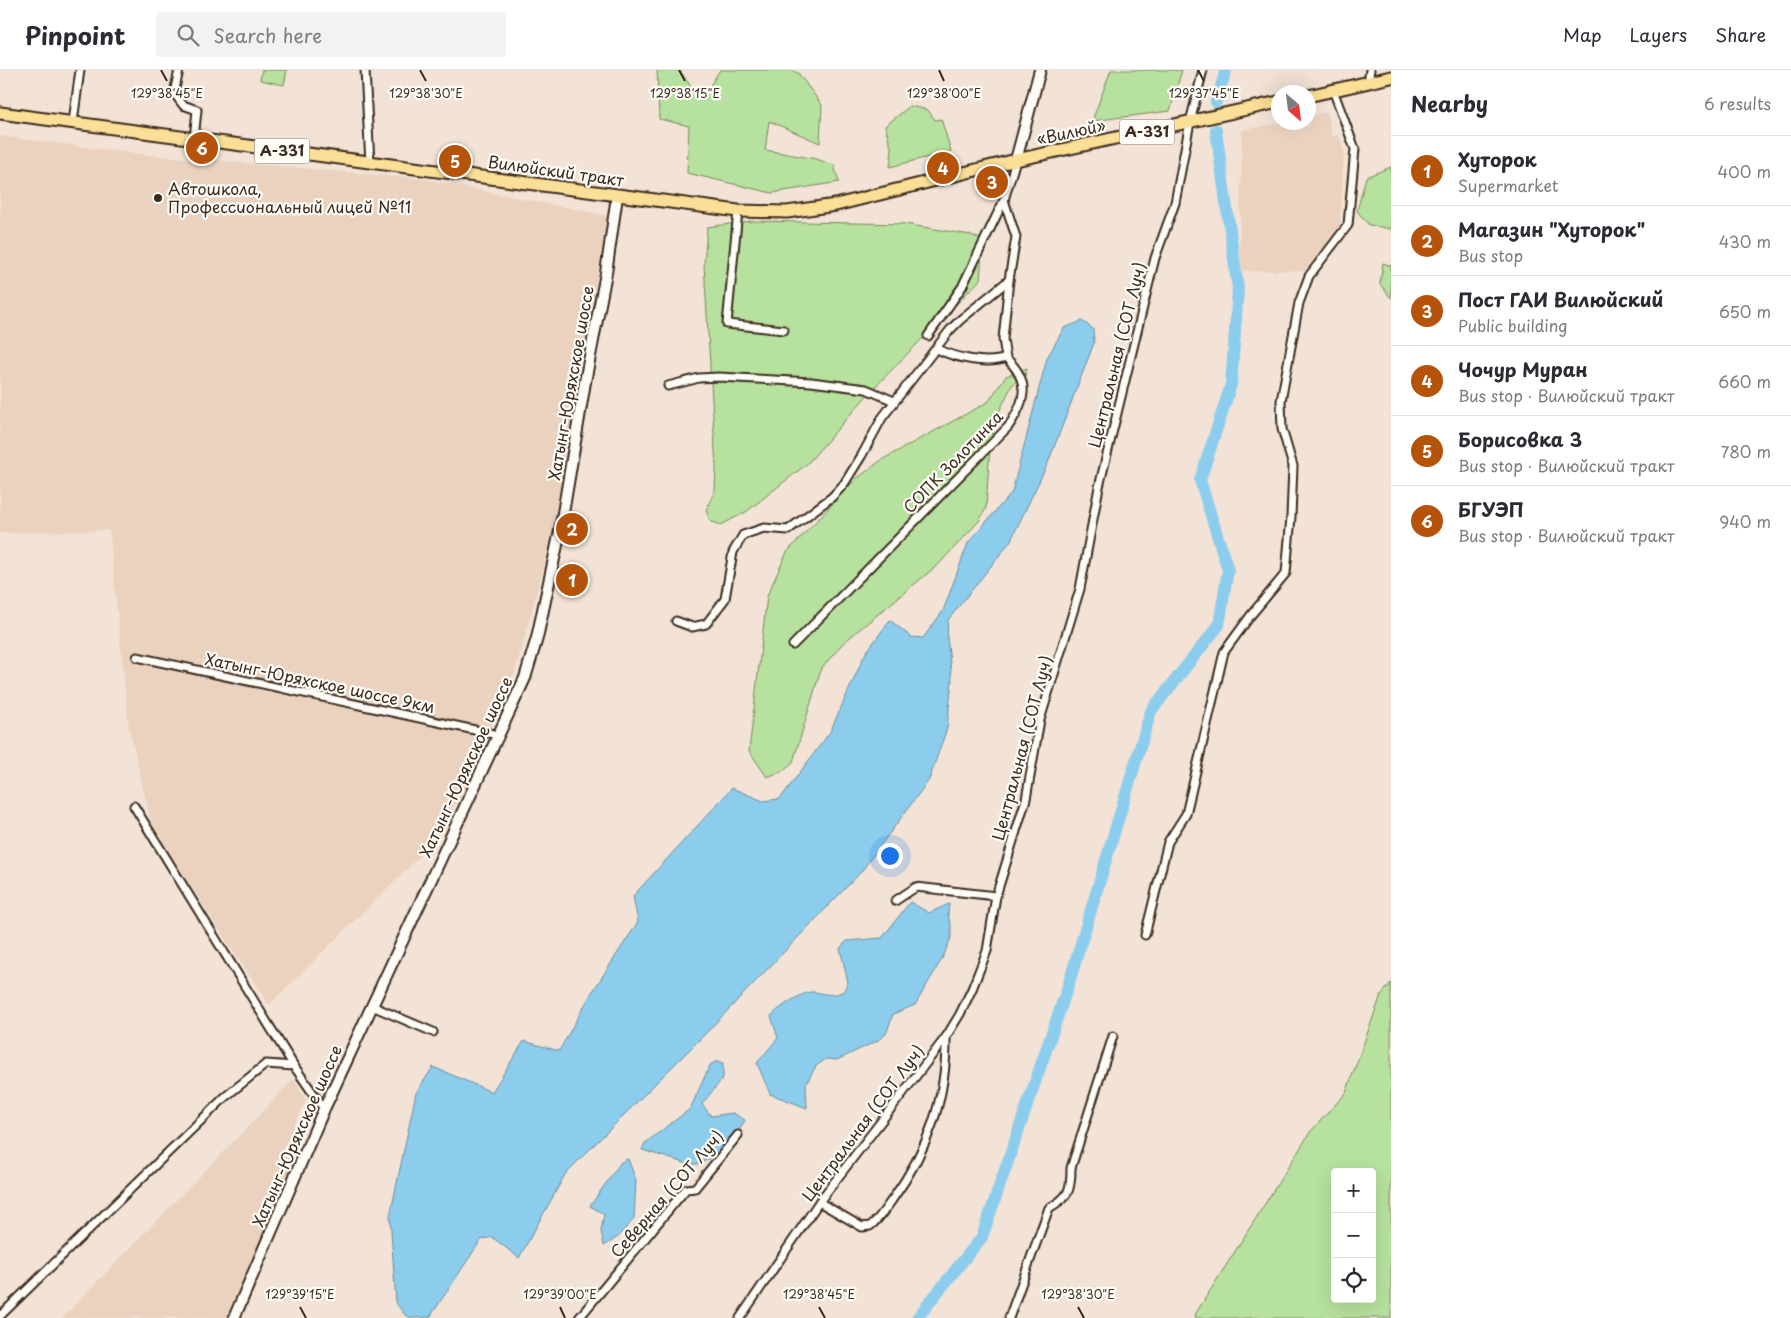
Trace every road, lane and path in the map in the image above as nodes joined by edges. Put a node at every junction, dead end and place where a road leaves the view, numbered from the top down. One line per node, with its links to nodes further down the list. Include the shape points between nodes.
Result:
1 (80, 70): 13 (street)
2 (179, 70): 15 (street, via 174,92 182,105 197,110)
3 (365, 70): 17 (street)
4 (1040, 70): 16 (main road)
5 (1202, 70): 14 (street, Центральная (СОТ Луч))
6 (1370, 70): 8 (street)
7 (1391, 78): 8 (main road)
8 (1368, 82): 9 (main road)
9 (1333, 90): 10 (main road); 35 (street, via 1355,149 1348,225 1310,276 1299,303 1281,401 1282,429 1293,466 1286,573 1224,652 1186,814 1168,842)
10 (1316, 94)
11 (1271, 104): 14 (main road, «Вилюй» / А-331)
12 (0, 113): 13 (main road, Вилюйский тракт / А-331)
13 (72, 122): 15 (main road, Вилюйский тракт / А-331)
14 (1190, 122): 16 (main road, «Вилюй» / А-331); 33 (street, Центральная (СОТ Луч), via 1175,203 1155,258 1099,487 1080,589 1040,720 1026,799)
15 (194, 139): 17 (main road, Вилюйский тракт / А-331)
16 (1016, 160): 19 (street); 20 (main road, Вилюйский тракт / А-331, via 836,205 787,212)
17 (370, 163): 18 (main road, Вилюйский тракт / А-331)
18 (617, 196): 20 (main road, Вилюйский тракт / А-331); 31 (main road, Хатынг-Юряхское шоссе, via 560,531 525,678)
19 (1004, 200): 21 (street, via 1016,237); 23 (street, via 962,287)
20 (738, 211): 22 (street, via 727,324)
21 (1009, 280): 24 (street, via 960,320); 25 (street, via 1003,339)
22 (784, 330)
23 (928, 336)
24 (937, 349): 25 (street, via 950,356 967,359 999,361); 27 (street)
25 (1006, 358): 29 (street, СОПК Золотинка, via 1017,368 1024,387 1008,427)
26 (668, 386): 27 (street, via 719,377 811,382 866,389)
27 (894, 401): 28 (street, via 844,484 832,497 788,530 764,528 743,535 733,552 725,599 706,624 692,627)
28 (676, 621)
29 (793, 645)
30 (136, 657): 31 (street, Хатынг-Юряхское шоссе 9км)
31 (498, 735): 36 (main road, Хатынг-Юряхское шоссе)
32 (134, 806): 40 (street)
33 (996, 896): 34 (street, via 916,886); 39 (street, Центральная (СОТ Луч), via 987,952 960,1014)
34 (895, 901)
35 (1145, 935)
36 (372, 1006): 37 (street); 41 (main road, Хатынг-Юряхское шоссе)
37 (433, 1032)
38 (1113, 1036): 48 (street, via 1071,1168 1071,1188 1062,1201 1049,1208)
39 (946, 1037): 43 (street, Центральная (СОТ Луч)); 43 (street, via 945,1074 937,1114 900,1189 879,1217 870,1226 862,1227)
40 (294, 1066): 41 (street); 44 (street, via 266,1064 225,1097)
41 (324, 1109): 45 (main road, Хатынг-Юряхское шоссе)
42 (738, 1135): 46 (street, Северная (СОТ Луч), via 696,1188 686,1189)
43 (819, 1202): 47 (street, Центральная (СОТ Луч))
44 (0, 1315)
45 (234, 1318)
46 (579, 1318)
47 (740, 1318)
48 (1009, 1318)

